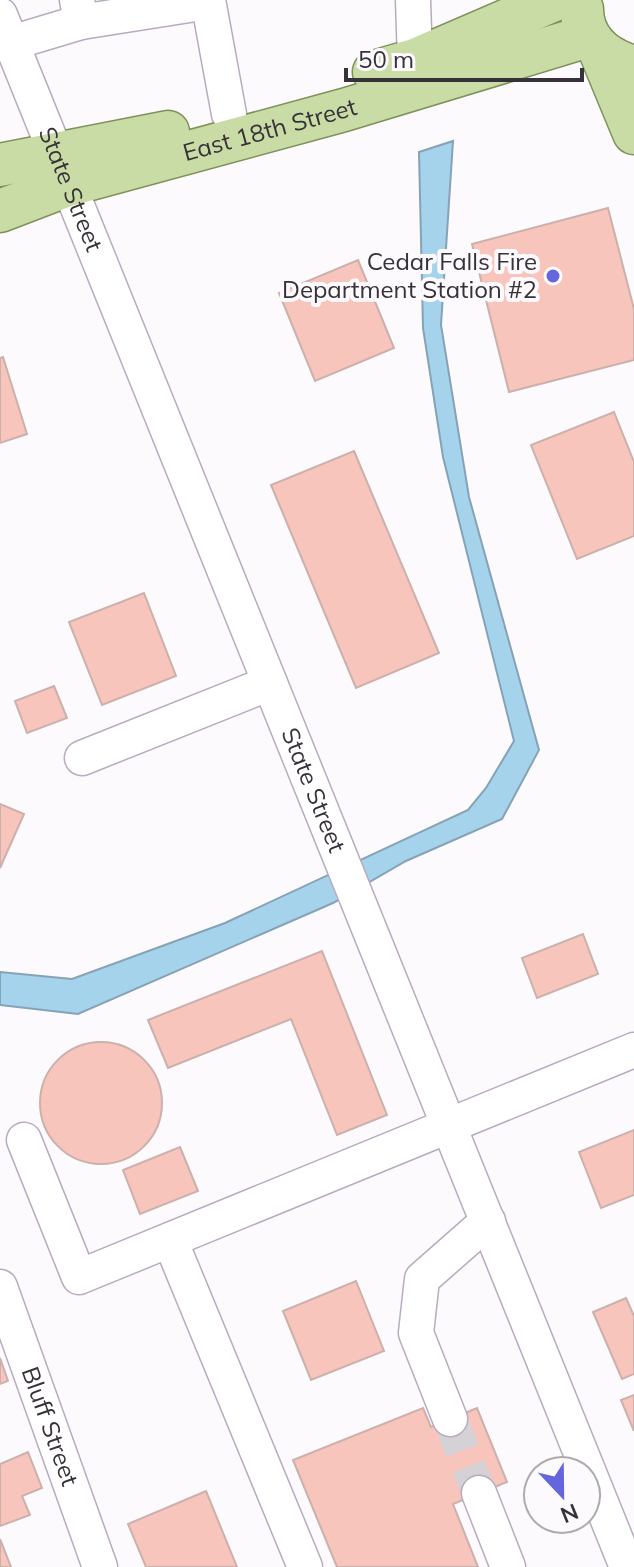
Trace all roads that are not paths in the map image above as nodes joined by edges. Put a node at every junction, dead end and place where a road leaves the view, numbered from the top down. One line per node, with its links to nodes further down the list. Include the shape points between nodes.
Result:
1 (413, 0): 7 (street)
2 (554, 0): 7 (main road, East 18th Street)
3 (208, 1): 4 (street); 8 (street)
4 (79, 11): 5 (street)
5 (6, 29): 11 (street, State Street)
6 (601, 39): 9 (main road); 11 (main road, East 18th Street, via 344,110)
7 (415, 60): 8 (main road, East 18th Street)
8 (229, 114): 11 (main road, East 18th Street)
9 (634, 133)
10 (0, 165): 11 (main road, East 18th Street)
11 (62, 168): 12 (main road, East 18th Street); 13 (street, State Street)
12 (0, 211)
13 (270, 683): 14 (street); 16 (street, State Street)
14 (82, 758)
15 (634, 1050): 16 (street)
16 (449, 1125): 18 (street, State Street); 19 (street)
17 (24, 1140): 19 (street, via 79,1277)
18 (488, 1221): 21 (street, via 422,1279 416,1333); 23 (street, State Street)
19 (170, 1240): 25 (street)
20 (0, 1287): 24 (street, Bluff Street)
21 (450, 1419)
22 (479, 1493): 26 (street)
23 (628, 1566)
24 (100, 1567)
25 (305, 1567)
26 (508, 1567)

